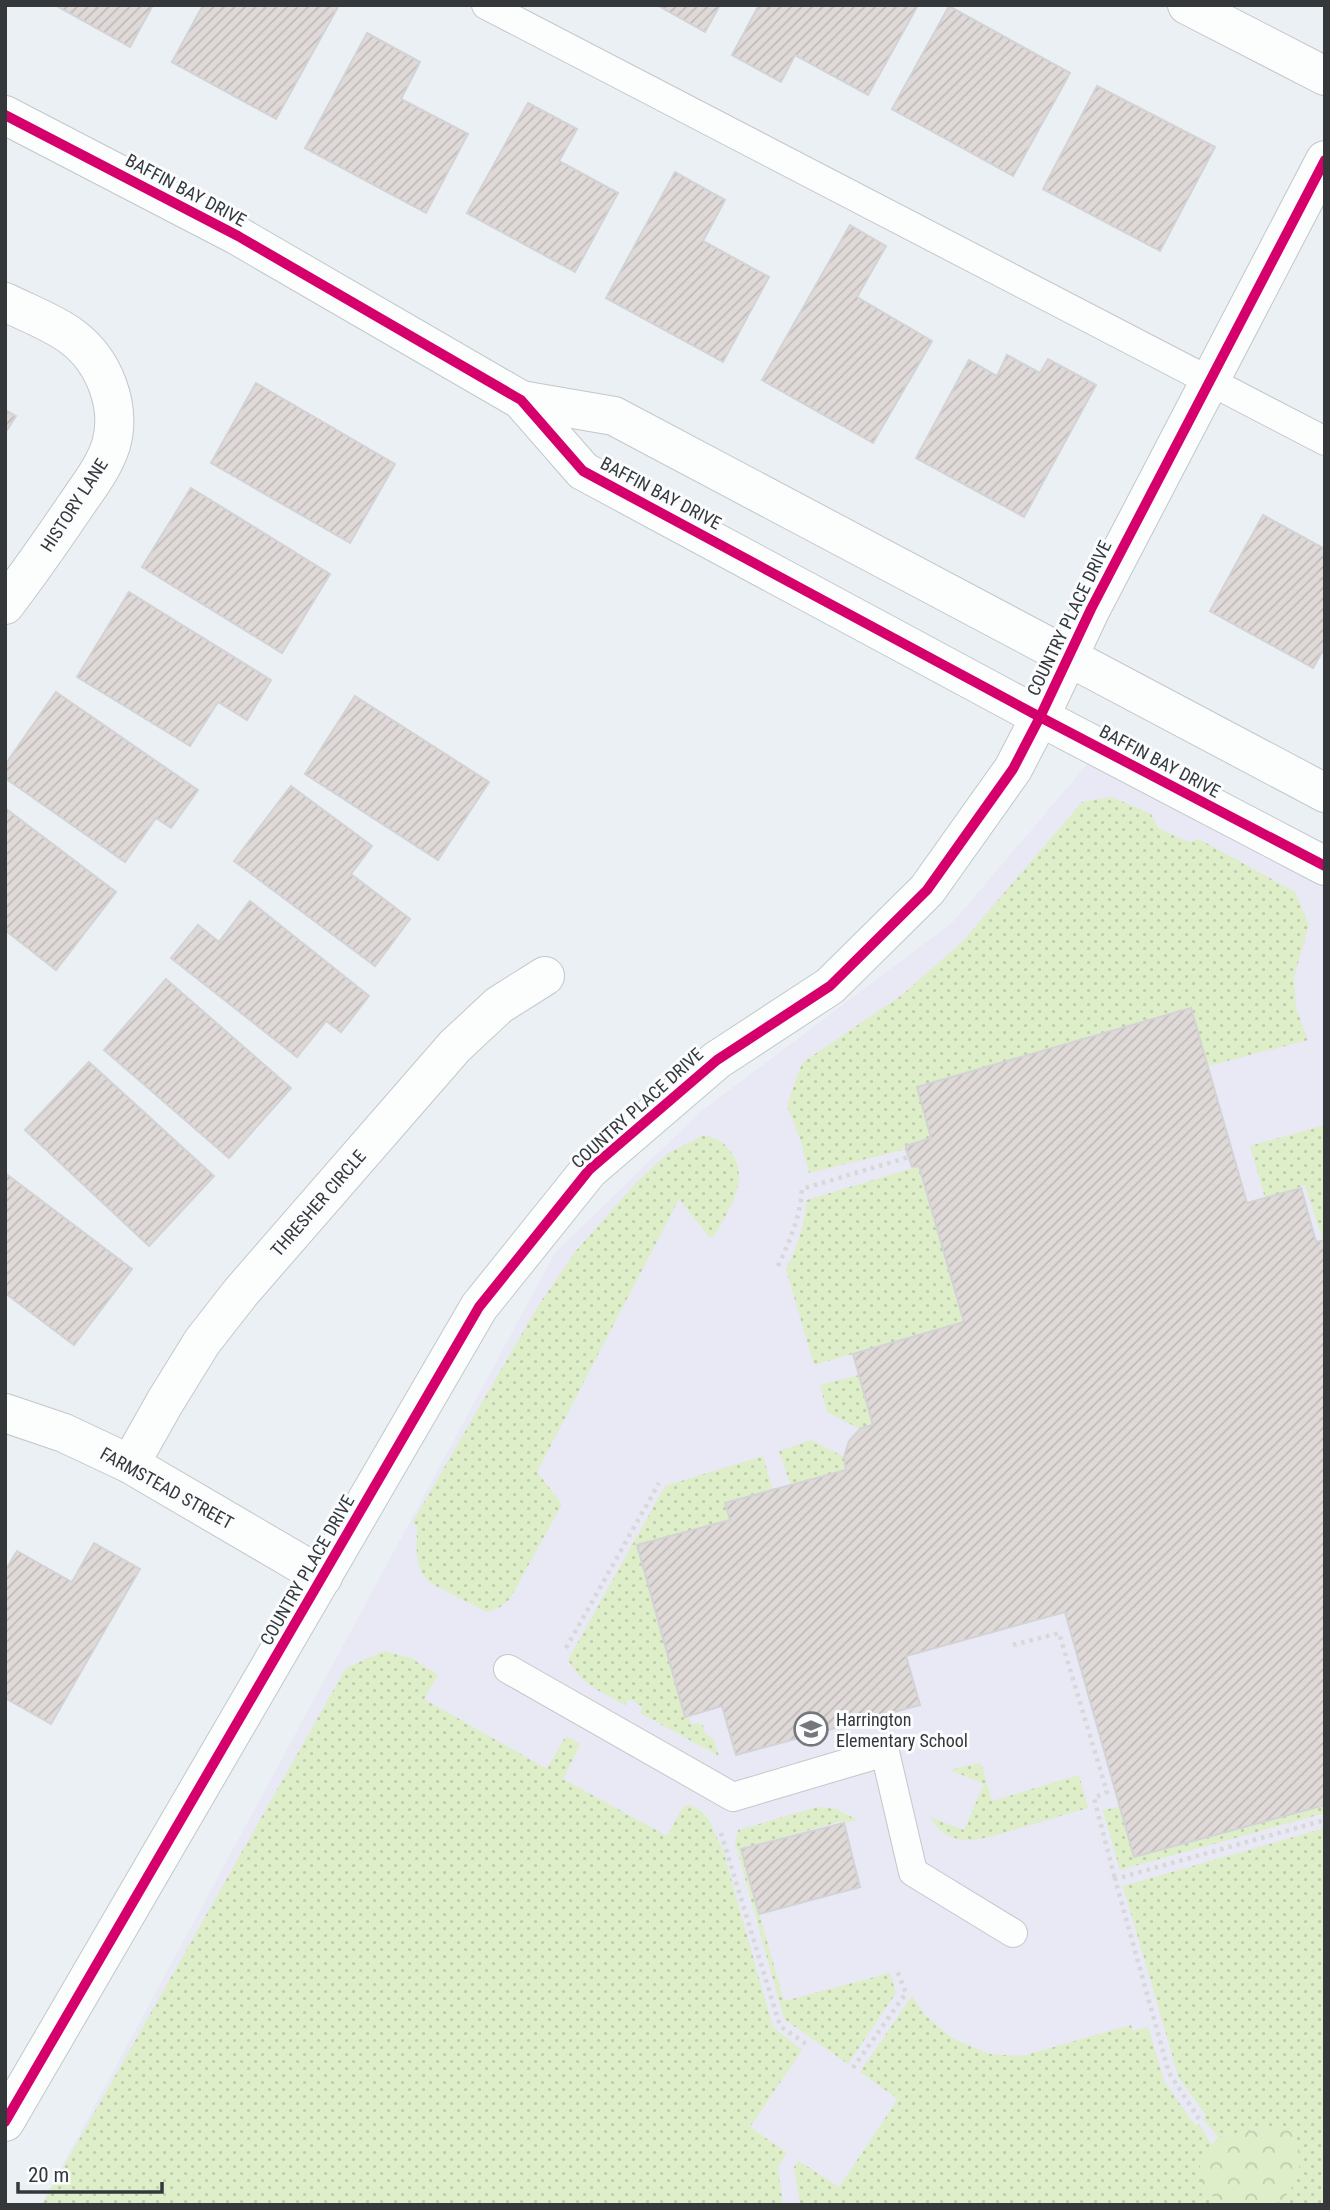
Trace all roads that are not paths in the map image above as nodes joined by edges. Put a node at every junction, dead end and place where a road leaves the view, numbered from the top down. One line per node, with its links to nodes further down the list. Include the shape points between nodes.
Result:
1 (486, 5): 7 (lane)
2 (1187, 5): 3 (street)
3 (1325, 76)
4 (5, 115): 8 (street, BAFFIN BAY DRIVE, via 238,236)
5 (1325, 160): 7 (street, COUNTRY PLACE DRIVE)
6 (5, 302): 10 (street, HISTORY LANE, via 72,337 103,374 112,395 111,444 100,470)
7 (1209, 382): 9 (lane); 11 (street, COUNTRY PLACE DRIVE)
8 (521, 400): 11 (street, BAFFIN BAY DRIVE, via 614,416); 12 (street, BAFFIN BAY DRIVE, via 583,471)
9 (1325, 441)
10 (5, 605)
11 (1068, 657): 12 (street, COUNTRY PLACE DRIVE); 13 (street, BAFFIN BAY DRIVE)
12 (1040, 717): 14 (street, BAFFIN BAY DRIVE); 18 (street, COUNTRY PLACE DRIVE, via 1013,769 927,890 830,986 717,1060 589,1170 480,1307)
13 (1325, 793)
14 (1325, 866)
15 (545, 976): 17 (street, THRESHER CIRCLE, via 499,1005 455,1046 241,1292 202,1342)
16 (5, 1413): 17 (street, FARMSTEAD STREET, via 64,1433)
17 (131, 1464): 18 (street, FARMSTEAD STREET)
18 (323, 1577): 21 (street, COUNTRY PLACE DRIVE)
19 (508, 1670): 20 (lane, via 733,1797 885,1752 913,1872)
20 (1013, 1933)
21 (5, 2122)

